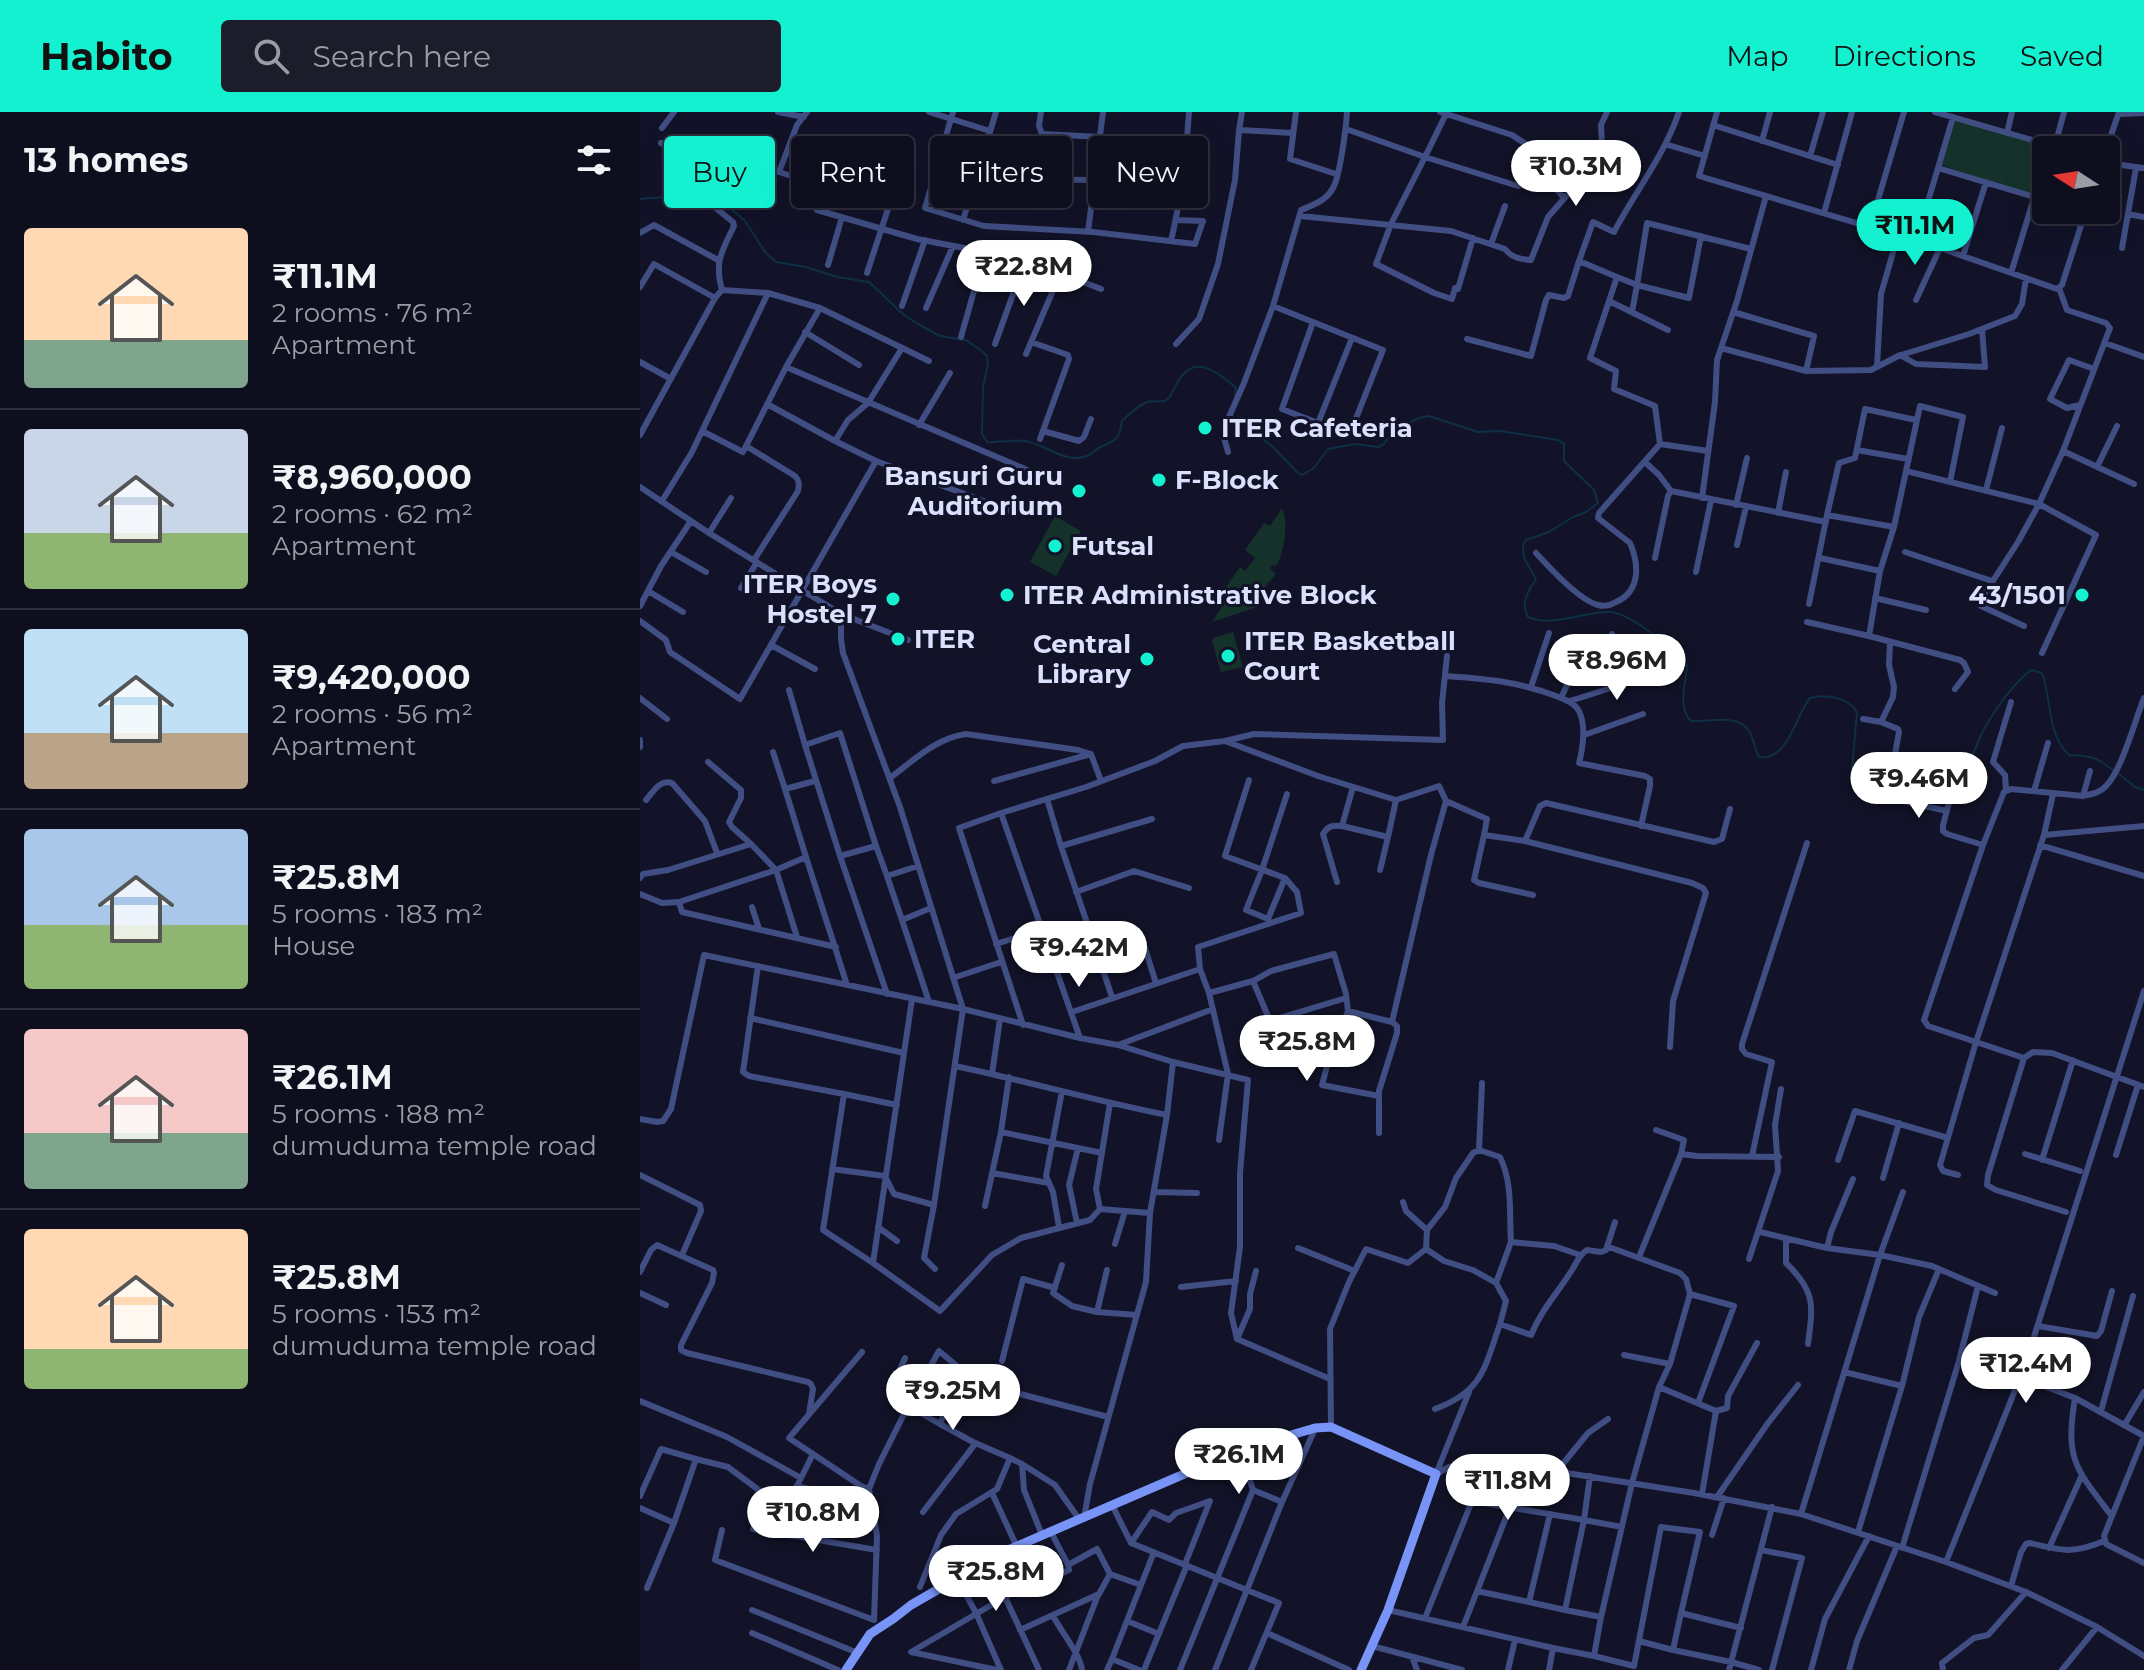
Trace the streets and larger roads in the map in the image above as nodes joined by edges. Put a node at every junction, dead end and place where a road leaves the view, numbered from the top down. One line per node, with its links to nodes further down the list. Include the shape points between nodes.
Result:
1 (674, 112): 28 (street)
2 (778, 112): 24 (street)
3 (929, 112): 25 (street)
4 (996, 112): 31 (street)
5 (1041, 112): 36 (street, via 1042,134)
6 (1103, 112): 37 (street)
7 (1189, 112): 73 (street)
8 (1242, 112): 30 (street)
9 (1296, 112): 32 (street)
10 (1347, 112): 29 (street)
11 (1607, 112): 60 (street, via 1601,125 1602,146)
12 (1679, 112): 44 (street)
13 (1717, 112): 27 (street)
14 (1770, 112): 40 (street)
15 (1823, 112): 46 (street)
16 (1852, 112): 48 (street)
17 (1904, 112): 76 (street)
18 (1935, 112): 26 (street)
19 (2012, 112): 33 (street)
20 (2064, 112): 38 (street)
21 (1445, 113): 47 (street); 55 (street, via 1512,135 1538,152)
22 (2119, 113): 23 (street); 39 (street)
23 (2144, 113)
24 (805, 114): 53 (street)
25 (952, 115): 31 (street); 34 (street)
26 (1953, 117): 33 (street); 50 (street)
27 (1713, 125): 40 (street); 45 (street)
28 (662, 128)
29 (1346, 129): 47 (street); 54 (street)
30 (1239, 130): 32 (street); 127 (street, via 1218,264 1199,319)
31 (990, 131): 35 (street)
32 (1293, 133): 54 (street, via 1290,159)
33 (2007, 133): 41 (street)
34 (946, 136)
35 (988, 136)
36 (1088, 136)
37 (1101, 136)
38 (2055, 136)
39 (2111, 136)
40 (1762, 141): 46 (street)
41 (2032, 141)
42 (661, 143): 43 (street)
43 (664, 144)
44 (1665, 144): 45 (street); 95 (street, via 1614,232 1593,222)
45 (1705, 156): 58 (street, via 1699,176)
46 (1810, 156): 48 (street)
47 (1425, 157): 55 (street, via 1518,186); 74 (street)
48 (1838, 165): 67 (street)
49 (2120, 165): 51 (street)
50 (1938, 168): 56 (street); 85 (street)
51 (2136, 168): 52 (street); 68 (street)
52 (2144, 168)
53 (775, 171): 70 (street, via 823,186 817,210)
54 (1336, 174): 69 (street, via 1322,201 1301,210)
55 (1545, 176): 60 (street)
56 (1986, 182): 59 (street); 92 (street)
57 (930, 192): 72 (street, via 925,208)
58 (1766, 196): 67 (street); 90 (street)
59 (2032, 196)
60 (1564, 198): 86 (street, via 1548,217 1531,260)
61 (2032, 204): 98 (street)
62 (1505, 206): 86 (street)
63 (716, 208): 93 (street, via 734,226)
64 (888, 208): 77 (street)
65 (966, 208): 72 (street)
66 (1091, 208): 78 (street)
67 (1824, 213): 76 (street)
68 (2128, 214): 71 (street); 89 (street)
69 (1300, 216): 74 (street); 112 (street)
70 (842, 217): 77 (street); 96 (street)
71 (2144, 217)
72 (963, 220): 78 (street)
73 (1176, 220): 84 (street); 84 (street, via 1203,221 1195,244)
74 (1391, 224): 82 (street); 82 (street, via 1376,264 1449,299 1458,289)
75 (2082, 224): 104 (street)
76 (1870, 227): 80 (street)
77 (882, 228): 83 (street); 97 (street)
78 (1088, 232): 84 (street)
79 (640, 233): 93 (street, via 654,225)
80 (1898, 235): 85 (street); 136 (street, via 1881,294)
81 (1701, 236): 90 (street); 102 (street, via 1689,298); 102 (street, via 1647,223)
82 (1473, 238): 86 (street)
83 (925, 240): 87 (street); 111 (street)
84 (1171, 241)
85 (1916, 241): 88 (street)
86 (1491, 244)
87 (953, 246): 91 (street); 114 (street)
88 (1940, 248): 92 (street); 109 (street)
89 (2122, 248)
90 (1751, 249): 116 (street)
91 (985, 252): 94 (street); 121 (street)
92 (1963, 256): 98 (street)
93 (718, 260): 106 (street)
94 (1025, 261): 99 (street); 126 (street)
95 (1579, 261): 100 (street); 123 (street, via 1568,296 1549,295 1546,300 1531,356)
96 (828, 265)
97 (867, 273)
98 (2011, 273): 101 (street)
99 (1060, 274): 105 (street); 124 (street)
100 (1617, 277): 102 (street); 110 (street)
101 (2026, 278): 104 (street); 118 (street, via 2015,316)
102 (1637, 285): 115 (street)
103 (640, 287): 108 (street, via 654,264)
104 (2059, 288): 125 (street, via 2067,310 2106,323 2110,328)
105 (1101, 289)
106 (722, 290): 107 (street); 108 (street)
107 (768, 293): 113 (street); 151 (street)
108 (715, 298): 141 (street)
109 (1916, 300)
110 (1609, 301): 115 (street); 156 (street, via 1590,358 1616,371 1614,389 1655,406)
111 (902, 306)
112 (1273, 306): 117 (street); 161 (street, via 1225,424)
113 (820, 308): 120 (street); 128 (street)
114 (926, 308)
115 (1632, 312): 119 (street)
116 (1733, 312): 129 (street); 139 (street, via 1814,336)
117 (1313, 322): 122 (street); 122 (street, via 1282,409 1318,423)
118 (1982, 329): 131 (street); 131 (street, via 1985,367 1916,364)
119 (1668, 330)
120 (805, 332): 135 (street); 137 (street)
121 (961, 337)
122 (1352, 338): 148 (street, via 1383,350)
123 (1467, 339)
124 (1031, 342): 130 (street); 152 (street, via 1069,359)
125 (2105, 343): 132 (street); 138 (street)
126 (995, 344)
127 (1176, 344)
128 (902, 348): 133 (street); 142 (street)
129 (1721, 348): 139 (street); 159 (street)
130 (1026, 354)
131 (1900, 355): 136 (street)
132 (2144, 357)
133 (929, 361)
134 (640, 362): 141 (street)
135 (859, 365)
136 (1877, 366): 139 (street)
137 (786, 367): 142 (street); 143 (street)
138 (2094, 369): 144 (street); 144 (street, via 2069,360 2050,399 2067,408)
139 (1806, 371)
140 (950, 373): 147 (street)
141 (671, 379): 153 (street)
142 (868, 403): 147 (street); 155 (street)
143 (767, 404): 155 (street); 157 (street)
144 (2080, 405): 160 (street)
145 (1091, 419): 152 (street, via 1079,441)
146 (1916, 420): 158 (street, via 1865,409); 163 (street); 170 (street, via 1920,406 1963,417)
147 (919, 425): 168 (street)
148 (1353, 426)
149 (2117, 426): 166 (street)
150 (2002, 428): 173 (street)
151 (702, 431): 157 (street, via 743,452); 178 (street)
152 (1043, 431): 154 (street)
153 (640, 435)
154 (1040, 439)
155 (835, 441): 164 (street)
156 (1660, 444): 159 (street); 165 (street)
157 (746, 446): 194 (street, via 795,476 799,485)
158 (1857, 450): 163 (street); 184 (street, via 1855,458 1839,463)
159 (1708, 451): 176 (street)
160 (2063, 451): 166 (street); 179 (street)
161 (1228, 452)
162 (1747, 458): 180 (street)
163 (1908, 459): 167 (street)
164 (876, 461): 182 (street); 200 (street)
165 (1645, 462): 174 (street); 191 (street, via 1598,516 1632,545 1637,577 1621,600 1594,604)
166 (2097, 467): 171 (street)
167 (1906, 471): 170 (street); 186 (street)
168 (1032, 472)
169 (1786, 472): 183 (street)
170 (1950, 482): 173 (street)
171 (2134, 484)
172 (640, 487): 178 (street)
173 (1986, 490): 179 (street)
174 (1671, 491): 176 (street); 192 (street)
175 (731, 498): 187 (street)
176 (1702, 498): 177 (street)
177 (1711, 500): 180 (street); 197 (street)
178 (662, 501): 185 (street)
179 (2039, 504): 198 (street); 217 (street, via 2096,535)
180 (1736, 505): 181 (street)
181 (1746, 507): 183 (street); 188 (street)
182 (1013, 512)
183 (1778, 513): 184 (street)
184 (1827, 518): 186 (street); 193 (street)
185 (691, 521): 187 (street); 189 (street)
186 (1894, 527): 195 (street)
187 (709, 533): 194 (street)
188 (1737, 545)
189 (671, 552): 196 (street); 201 (street)
190 (1905, 552): 198 (street)
191 (1536, 553)
192 (1655, 558)
193 (1820, 558): 195 (street); 203 (street)
194 (755, 561): 199 (street); 200 (street)
195 (1880, 571): 202 (street)
196 (706, 572)
197 (1696, 572)
198 (1992, 581): 210 (street, via 1981,606)
199 (741, 588)
200 (803, 590): 207 (street); 216 (street)
201 (648, 591): 204 (street); 206 (street)
202 (1875, 598): 205 (street); 213 (street)
203 (1809, 604)
204 (640, 606)
205 (1926, 610)
206 (683, 612)
207 (841, 614): 214 (street); 245 (street, via 843,653)
208 (640, 621): 216 (street, via 666,640 670,652 740,699)
209 (1807, 622): 213 (street)
210 (2024, 626)
211 (1549, 633): 222 (street)
212 (1612, 634): 226 (street, via 1608,653 1577,668)
213 (1869, 636): 215 (street)
214 (908, 640)
215 (1890, 642): 223 (street, via 1964,663 1968,672); 233 (street, via 1893,697)
216 (771, 645): 220 (street)
217 (2042, 653)
218 (1447, 656): 221 (street)
219 (1629, 660): 228 (street, via 1614,687)
220 (815, 669)
221 (1445, 676): 222 (street); 236 (street, via 1443,740 1254,734)
222 (1531, 687): 226 (street)
223 (1955, 689)
224 (789, 690): 238 (street)
225 (640, 698): 231 (street)
226 (1561, 698): 228 (street)
227 (2144, 698): 257 (street, via 2110,782)
228 (1570, 701): 234 (street, via 1580,712)
229 (2011, 702): 253 (street, via 1993,762 2005,775)
230 (1643, 714): 234 (street)
231 (667, 719)
232 (1863, 719): 233 (street)
233 (1881, 722): 243 (street, via 1899,732)
234 (1584, 735): 268 (street, via 1579,763 1650,779)
235 (640, 740): 239 (street)
236 (1225, 741): 249 (street, via 1183,746); 251 (street)
237 (2048, 743): 254 (street)
238 (805, 745): 247 (street); 278 (street, via 840,733)
239 (640, 747)
240 (773, 752): 252 (street)
241 (1091, 754): 245 (street, via 966,734 935,744); 248 (street); 249 (street)
242 (708, 762): 275 (street, via 741,790 729,822)
243 (1893, 765)
244 (2090, 771): 257 (street)
245 (890, 778): 283 (street)
246 (1249, 780): 285 (street, via 1225,856)
247 (815, 781): 252 (street); 281 (street)
248 (994, 781)
249 (1101, 781): 258 (street)
250 (1954, 784): 264 (street)
251 (1353, 787): 260 (street); 267 (street)
252 (785, 789): 282 (street)
253 (2006, 790): 254 (street); 276 (street)
254 (2034, 791): 256 (street)
255 (1287, 794): 285 (street)
256 (2053, 794): 257 (street); 271 (street)
257 (2083, 796)
258 (1047, 799): 265 (street); 279 (street)
259 (646, 800): 280 (street, via 670,782 700,814)
260 (1396, 800): 262 (street, via 1439,786); 272 (street)
261 (1898, 800): 264 (street)
262 (1446, 801): 270 (street, via 1487,819); 328 (street)
263 (1730, 809): 268 (street, via 1722,839 1714,842)
264 (1947, 811): 276 (street, via 1945,832)
265 (1001, 813): 301 (street); 305 (street, via 959,828)
266 (1152, 819): 279 (street)
267 (1342, 826): 272 (street); 291 (street, via 1333,825 1323,834)
268 (1641, 826): 273 (street, via 1546,803)
269 (2144, 826): 271 (street)
270 (1484, 835): 273 (street); 295 (street, via 1474,880)
271 (2044, 835): 277 (street)
272 (1388, 837): 286 (street)
273 (1525, 841): 333 (street, via 1703,888 1706,893 1673,1001)
274 (1807, 843): 366 (street, via 1742,1044 1746,1054 1772,1062)
275 (751, 844): 280 (street); 284 (street)
276 (1983, 845): 331 (street, via 1924,1020)
277 (2040, 845): 288 (street); 331 (street)
278 (876, 846): 281 (street); 287 (street)
279 (1061, 846): 293 (street)
280 (717, 853): 289 (street)
281 (840, 856): 317 (street)
282 (806, 857): 284 (street); 306 (street)
283 (918, 866): 287 (street); 298 (street)
284 (776, 870): 296 (street); 303 (street)
285 (1262, 870): 290 (street); 290 (street, via 1246,910 1268,919)
286 (1380, 870)
287 (887, 876): 299 (street)
288 (2144, 876)
289 (640, 878)
290 (1285, 878): 310 (street, via 1297,892 1301,913 1198,947)
291 (1337, 882)
292 (1189, 888): 293 (street, via 1134,871)
293 (1076, 892): 302 (street)
294 (640, 894): 296 (street, via 662,903)
295 (1533, 895)
296 (679, 902): 300 (street, via 682,912)
297 (752, 907): 300 (street)
298 (931, 908): 299 (street); 311 (street)
299 (902, 920): 321 (street)
300 (759, 929): 303 (street)
301 (1041, 930): 305 (street); 307 (street)
302 (1091, 935): 307 (street); 318 (street)
303 (797, 937): 306 (street)
304 (1142, 939): 313 (street)
305 (996, 944): 308 (street)
306 (836, 947): 314 (street)
307 (1048, 950): 325 (street)
308 (1001, 962): 311 (street); 329 (street)
309 (758, 966): 314 (street); 326 (street); 352 (street, via 704,955 671,1109 663,1121)
310 (1200, 969): 313 (street); 316 (street)
311 (953, 978): 322 (street)
312 (1253, 981): 316 (street); 319 (street, via 1270,1021); 319 (street, via 1334,954)
313 (1156, 983): 318 (street)
314 (847, 985): 317 (street)
315 (2144, 991): 342 (street)
316 (1209, 993): 323 (street)
317 (887, 994): 320 (street)
318 (1112, 997): 325 (street)
319 (1346, 998): 324 (street)
320 (912, 999): 321 (street); 334 (street)
321 (929, 1002): 322 (street)
322 (963, 1009): 327 (street); 338 (street)
323 (1213, 1009): 332 (street); 340 (street)
324 (1348, 1011): 328 (street); 348 (street, via 1322,1085)
325 (1072, 1012): 330 (street)
326 (750, 1018): 334 (street); 347 (street, via 744,1074)
327 (1000, 1019): 329 (street); 339 (street)
328 (1392, 1022): 348 (street, via 1397,1033)
329 (1023, 1025): 330 (street)
330 (1080, 1038): 332 (street)
331 (1976, 1042): 335 (street); 357 (street)
332 (1118, 1045): 337 (street)
333 (1670, 1047)
334 (904, 1053): 350 (street)
335 (2024, 1058): 336 (street, via 2038,1052); 387 (street, via 1987,1185)
336 (2073, 1060): 342 (street); 369 (street)
337 (1173, 1062): 340 (street); 351 (street)
338 (955, 1066): 339 (street); 383 (street)
339 (992, 1074): 341 (street)
340 (1228, 1074): 358 (street); 416 (street, via 1248,1080)
341 (1009, 1077): 346 (street); 355 (street)
342 (2117, 1077): 344 (street); 430 (street)
343 (1482, 1083): 361 (street)
344 (2141, 1086): 365 (street)
345 (1781, 1089): 367 (street, via 1775,1125)
346 (1062, 1091): 349 (street); 359 (street)
347 (844, 1094): 350 (street); 370 (street)
348 (1379, 1096): 356 (street)
349 (1110, 1103): 351 (street); 362 (street)
350 (897, 1105): 375 (street)
351 (1167, 1115): 379 (street)
352 (640, 1119)
353 (1899, 1123): 357 (street); 368 (street, via 1854,1112); 376 (street)
354 (1656, 1130): 363 (street, via 1684,1140)
355 (1001, 1132): 359 (street); 372 (street)
356 (1379, 1133)
357 (1948, 1138): 374 (street, via 1941,1169)
358 (1219, 1140)
359 (1051, 1142): 360 (street); 378 (street)
360 (1078, 1148): 362 (street); 390 (street, via 1069,1185)
361 (1479, 1150): 393 (street, via 1456,1178 1445,1207); 397 (street, via 1500,1157 1505,1168)
362 (1102, 1153): 385 (street, via 1096,1189)
363 (1681, 1154): 366 (street); 406 (street)
364 (2025, 1154): 369 (street)
365 (2116, 1155)
366 (1752, 1156): 367 (street)
367 (1779, 1157): 394 (street)
368 (1838, 1160)
369 (2042, 1160): 371 (street)
370 (832, 1169): 375 (street); 408 (street, via 823,1230)
371 (2080, 1171)
372 (992, 1173): 378 (street); 384 (street)
373 (640, 1175): 403 (street, via 700,1205)
374 (1958, 1175)
375 (885, 1176): 383 (street, via 894,1194); 391 (street)
376 (1883, 1178)
377 (1853, 1179): 401 (street)
378 (1049, 1183): 392 (street)
379 (1154, 1192): 381 (street); 388 (street)
380 (1903, 1192): 405 (street)
381 (1197, 1193)
382 (1403, 1202): 393 (street)
383 (934, 1205): 410 (street, via 924,1258)
384 (985, 1206)
385 (1100, 1209): 386 (street); 390 (street, via 1090,1220)
386 (1125, 1211): 388 (street); 398 (street)
387 (2066, 1212)
388 (1150, 1213): 428 (street, via 1146,1282)
389 (1615, 1222): 399 (street)
390 (1077, 1223): 392 (street)
391 (878, 1227): 396 (street); 408 (street)
392 (1059, 1227): 408 (street, via 1021,1238 992,1255 940,1311)
393 (1427, 1230): 402 (street)
394 (1760, 1232): 395 (street); 407 (street)
395 (1786, 1238): 401 (street); 433 (street, via 1786,1263 1804,1280 1813,1307)
396 (897, 1241)
397 (1511, 1242): 404 (street, via 1554,1246); 417 (street)
398 (1115, 1244)
399 (1609, 1247): 404 (street); 406 (street)
400 (1298, 1248): 414 (street)
401 (1827, 1248): 405 (street)
402 (1426, 1249): 414 (street, via 1408,1263 1366,1249); 417 (street)
403 (682, 1255): 415 (street, via 655,1246); 456 (street, via 714,1273 681,1350 811,1384)
404 (1580, 1255): 429 (street, via 1531,1335)
405 (1880, 1255): 411 (street); 440 (street)
406 (1639, 1257): 424 (street, via 1680,1273)
407 (1749, 1259)
408 (873, 1263)
409 (1062, 1265): 420 (street)
410 (935, 1269)
411 (1939, 1269): 418 (street); 444 (street, via 1919,1317)
412 (1107, 1270): 427 (street)
413 (1256, 1271): 431 (street, via 1250,1309)
414 (1355, 1271): 442 (street, via 1330,1329)
415 (640, 1272)
416 (1236, 1281): 419 (street); 431 (street, via 1231,1313)
417 (1496, 1283): 429 (street, via 1506,1301)
418 (1978, 1286): 423 (street); 438 (street)
419 (1181, 1287)
420 (1055, 1288): 427 (street, via 1053,1293 1072,1306); 437 (street, via 1023,1279)
421 (2112, 1291): 430 (street, via 2097,1336)
422 (640, 1293): 426 (street)
423 (1995, 1293)
424 (1690, 1294): 439 (street); 451 (street, via 1734,1306)
425 (2133, 1296): 455 (street)
426 (666, 1305)
427 (1097, 1312): 428 (street)
428 (1137, 1315): 457 (street)
429 (1500, 1324): 446 (street)
430 (2038, 1326): 441 (street)
431 (1237, 1339): 442 (street)
432 (1757, 1343): 454 (street, via 1728,1396 1727,1408)
433 (1808, 1344)
434 (862, 1352): 456 (street)
435 (1624, 1355): 439 (street)
436 (905, 1358): 452 (street, via 893,1391)
437 (1002, 1361)
438 (1959, 1361): 441 (street); 505 (street)
439 (1670, 1364): 445 (street)
440 (1844, 1372): 444 (street); 490 (street)
441 (2021, 1377): 449 (street); 511 (street)
442 (1330, 1379): 461 (street)
443 (1798, 1385): 481 (street)
444 (1902, 1386): 498 (street)
445 (1659, 1387): 451 (street); 474 (street)
446 (1470, 1391): 453 (street); 470 (street)
447 (2144, 1392): 460 (street)
448 (1020, 1394): 457 (street)
449 (2075, 1398): 455 (street); 471 (street, via 2070,1442)
450 (640, 1401): 473 (street, via 727,1437)
451 (1698, 1403): 454 (street)
452 (908, 1406): 459 (street); 459 (street, via 939,1351 963,1371); 476 (street)
453 (1435, 1409)
454 (1716, 1411): 479 (street)
455 (2101, 1411): 460 (street)
456 (809, 1416): 465 (street, via 789,1438)
457 (1108, 1417): 492 (street)
458 (1608, 1419): 469 (street, via 1588,1433)
459 (940, 1424): 463 (street)
460 (2125, 1424): 491 (street, via 2144,1436)
461 (1331, 1427): 462 (street); 470 (street)
462 (1315, 1428): 464 (street); 483 (street)
463 (975, 1444): 466 (street); 488 (street)
464 (1240, 1450): 477 (street); 484 (street)
465 (813, 1454): 473 (street); 476 (street)
466 (1010, 1458): 468 (street); 478 (street)
467 (696, 1459): 475 (street, via 728,1467 772,1500); 480 (street, via 661,1449); 494 (street)
468 (1022, 1464): 492 (street, via 1055,1485); 499 (street, via 1024,1490)
469 (1557, 1471): 470 (street, via 1462,1464); 472 (street)
470 (1436, 1474): 530 (street)
471 (2082, 1475): 491 (street); 506 (street)
472 (1590, 1476): 474 (street); 493 (street)
473 (801, 1478): 475 (street)
474 (1632, 1483): 479 (street); 495 (street)
475 (797, 1486): 482 (street)
476 (869, 1489): 482 (street)
477 (1253, 1490): 483 (street); 516 (street)
478 (992, 1493): 504 (street); 521 (street, via 956,1514 941,1535)
479 (1702, 1494): 481 (street)
480 (640, 1496)
481 (1720, 1498): 486 (street); 500 (street)
482 (872, 1499): 507 (street)
483 (1282, 1502): 523 (street)
484 (1112, 1505): 492 (street); 503 (street)
485 (1510, 1507): 489 (street); 524 (street); 536 (street, via 1472,1501)
486 (1772, 1507): 490 (street); 508 (street)
487 (640, 1508): 494 (street)
488 (923, 1512)
489 (1550, 1514): 493 (street); 528 (street)
490 (1801, 1514): 498 (street)
491 (2111, 1515): 502 (street)
492 (1082, 1518): 499 (street)
493 (1584, 1520): 495 (street); 531 (street)
494 (674, 1523): 522 (street)
495 (1622, 1527): 535 (street)
496 (753, 1529): 507 (street)
497 (722, 1530): 537 (street, via 715,1560)
498 (1858, 1532): 501 (street)
499 (1047, 1534): 504 (street); 513 (street)
500 (1712, 1535)
501 (1869, 1536): 505 (street); 580 (street, via 1825,1619)
502 (2104, 1541): 506 (street, via 2082,1550); 512 (street)
503 (1131, 1543): 509 (street); 514 (street, via 1152,1512 1169,1520 1210,1501)
504 (1017, 1547): 510 (street); 518 (street)
505 (1900, 1547): 511 (street); 581 (street)
506 (2049, 1548): 520 (street, via 2026,1544)
507 (877, 1550): 537 (street)
508 (1761, 1550): 541 (street); 579 (street, via 1802,1558)
509 (1154, 1552): 514 (street); 519 (street)
510 (987, 1561): 517 (street); 527 (street)
511 (1946, 1562): 520 (street)
512 (2144, 1563)
513 (1068, 1565): 515 (street, via 1097,1549); 518 (street, via 1069,1570 1039,1584)
514 (1186, 1565): 516 (street); 546 (street)
515 (1110, 1574): 519 (street); 526 (street)
516 (1217, 1577): 523 (street); 568 (street)
517 (957, 1578): 532 (street); 543 (street)
518 (1037, 1580): 527 (street)
519 (1141, 1585): 538 (street)
520 (2011, 1586): 525 (street)
521 (920, 1587)
522 (647, 1588)
523 (1247, 1590): 545 (street, via 1279,1603); 569 (street)
524 (1477, 1591): 528 (street); 539 (street)
525 (2026, 1592): 540 (street); 582 (street, via 1988,1635 1974,1638 1942,1663)
526 (1099, 1594): 534 (street); 553 (street)
527 (1005, 1597): 532 (street); 542 (street)
528 (1529, 1602): 531 (street)
529 (752, 1610): 552 (street)
530 (1388, 1610): 536 (street); 549 (street)
531 (1565, 1610): 535 (street)
532 (976, 1613): 562 (street); 562 (street, via 911,1652)
533 (1681, 1613): 541 (street); 548 (street, via 1700,1532 1661,1527); 551 (street)
534 (1053, 1616): 542 (street); 553 (street)
535 (1601, 1617): 554 (street)
536 (1425, 1618): 539 (street)
537 (874, 1620): 543 (street)
538 (1127, 1621): 546 (street); 557 (street)
539 (1463, 1627): 547 (street)
540 (2097, 1627): 555 (street); 583 (street)
541 (1741, 1628): 558 (street)
542 (1020, 1630): 563 (street)
543 (874, 1632): 552 (street)
544 (752, 1633): 560 (street)
545 (1267, 1633): 570 (street); 571 (street)
546 (1159, 1634): 567 (street)
547 (1515, 1640): 550 (street); 575 (street)
548 (1639, 1641): 551 (street); 559 (street)
549 (1372, 1646): 556 (street); 572 (street)
550 (1553, 1648): 554 (street); 576 (street)
551 (1673, 1650): 558 (street)
552 (858, 1653): 561 (street)
553 (1076, 1653): 564 (street); 565 (street)
554 (1594, 1656): 559 (street)
555 (2144, 1656)
556 (1412, 1657): 573 (street); 574 (street)
557 (1112, 1659): 566 (street); 567 (street)
558 (1731, 1662): 577 (street); 578 (street)
559 (1634, 1668)
560 (838, 1670)
561 (846, 1670)
562 (999, 1670)
563 (1039, 1670)
564 (1069, 1670)
565 (1082, 1670)
566 (1107, 1670)
567 (1142, 1670)
568 (1180, 1670)
569 (1215, 1670)
570 (1251, 1670)
571 (1349, 1670)
572 (1361, 1670)
573 (1417, 1670)
574 (1462, 1670)
575 (1508, 1670)
576 (1549, 1670)
577 (1729, 1670)
578 (1759, 1670)
579 (1772, 1670)
580 (1811, 1670)
581 (1849, 1670)
582 (1943, 1670)
583 (2062, 1670)

